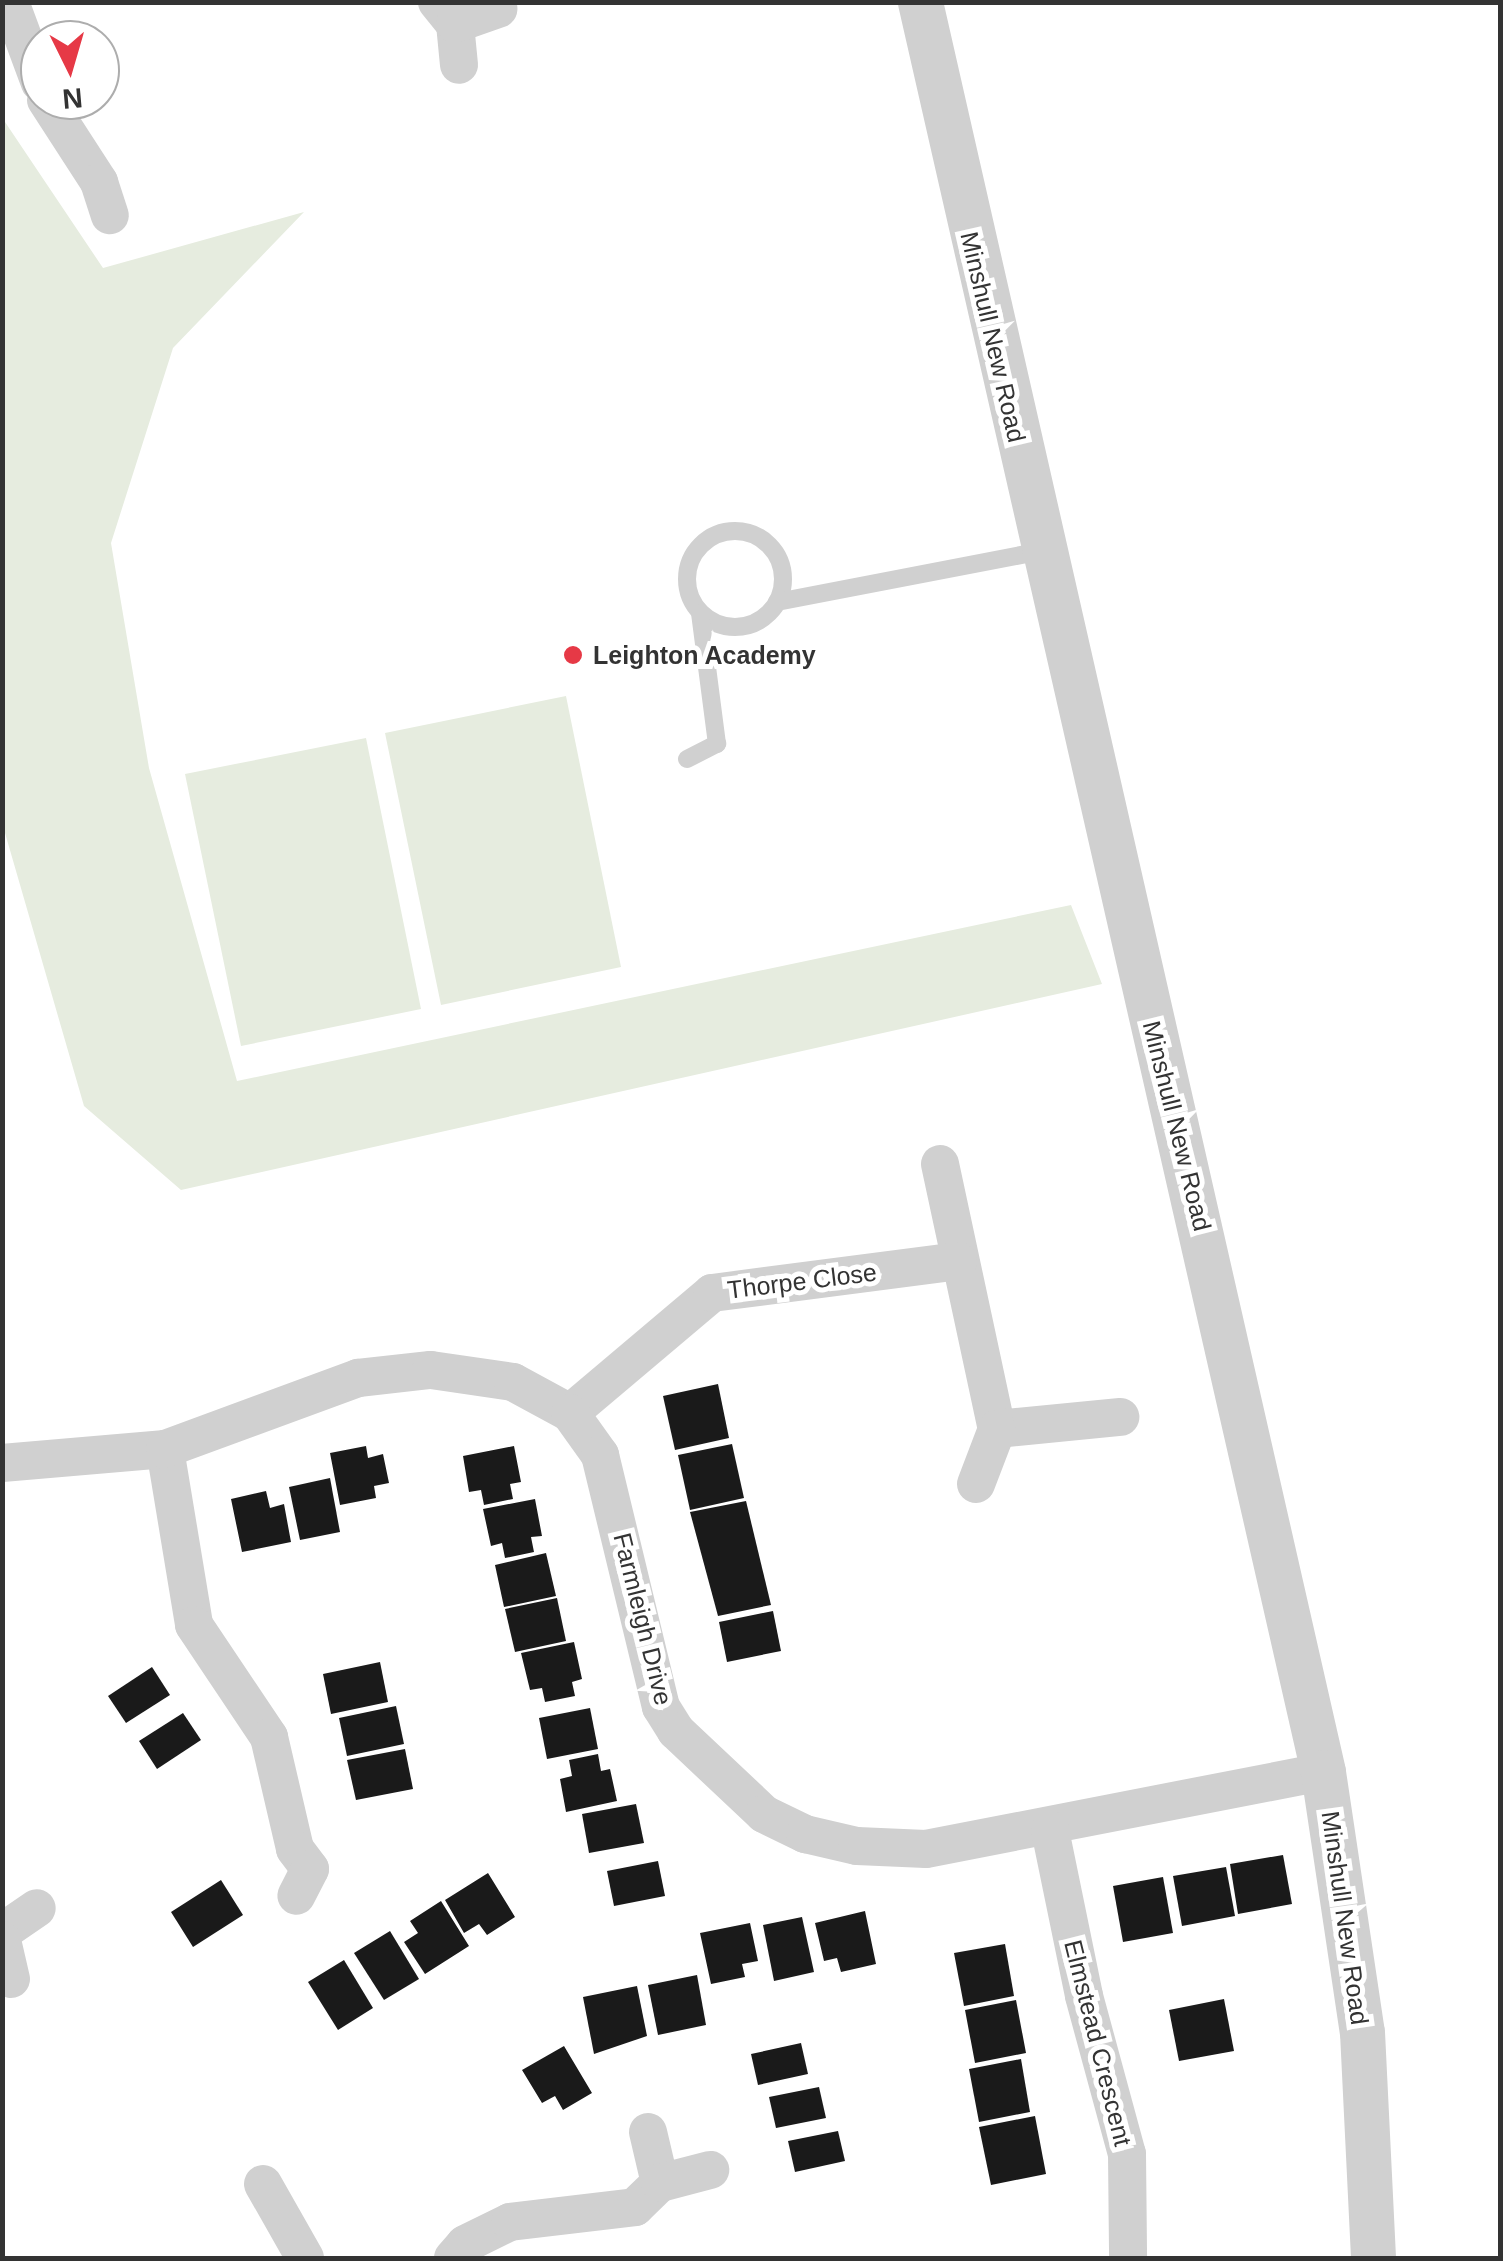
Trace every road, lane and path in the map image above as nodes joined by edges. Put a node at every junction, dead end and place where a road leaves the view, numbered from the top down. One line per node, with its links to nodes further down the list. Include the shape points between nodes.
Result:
1 (10, 2): 5 (street)
2 (920, 2): 9 (street, Minshull New Road)
3 (498, 9): 4 (street)
4 (446, 13): 6 (street)
5 (20, 29)
6 (459, 64)
7 (59, 120): 8 (street)
8 (110, 214)
9 (1042, 551): 10 (lane); 21 (street, Minshull New Road)
10 (777, 602): 11 (lane, via 742,626); 11 (lane, via 782,570 766,542 736,530 705,541 688,567 691,600)
11 (700, 613): 12 (lane, via 717,744)
12 (686, 759)
13 (940, 1164): 14 (street)
14 (958, 1261): 15 (street, Thorpe Close, via 712,1293); 17 (street)
15 (570, 1413): 18 (street, Farmleigh Drive, via 513,1382 431,1370 358,1378); 22 (street, Farmleigh Drive, via 600,1454 611,1484 661,1707 724,1780 764,1814 805,1834 857,1846 926,1850)
16 (1120, 1418): 17 (street)
17 (997, 1429): 20 (street)
18 (165, 1449): 19 (street, Farmleigh Drive); 23 (street, via 194,1626 269,1737 295,1849)
19 (2, 1463)
20 (976, 1484)
21 (1323, 1772): 22 (street, Farmleigh Drive); 35 (street, Minshull New Road, via 1362,2032)
22 (1050, 1830): 34 (street, Elmstead Crescent, via 1084,1996 1127,2154)
23 (316, 1873)
24 (37, 1908): 25 (street)
25 (2, 1932)
26 (2, 1940): 27 (street)
27 (12, 1979)
28 (648, 2132): 30 (street)
29 (710, 2170): 30 (street)
30 (660, 2183): 33 (street, via 635,2207 510,2222 465,2244)
31 (263, 2184): 32 (street)
32 (303, 2258)
33 (454, 2258)
34 (1128, 2258)
35 (1372, 2258)

